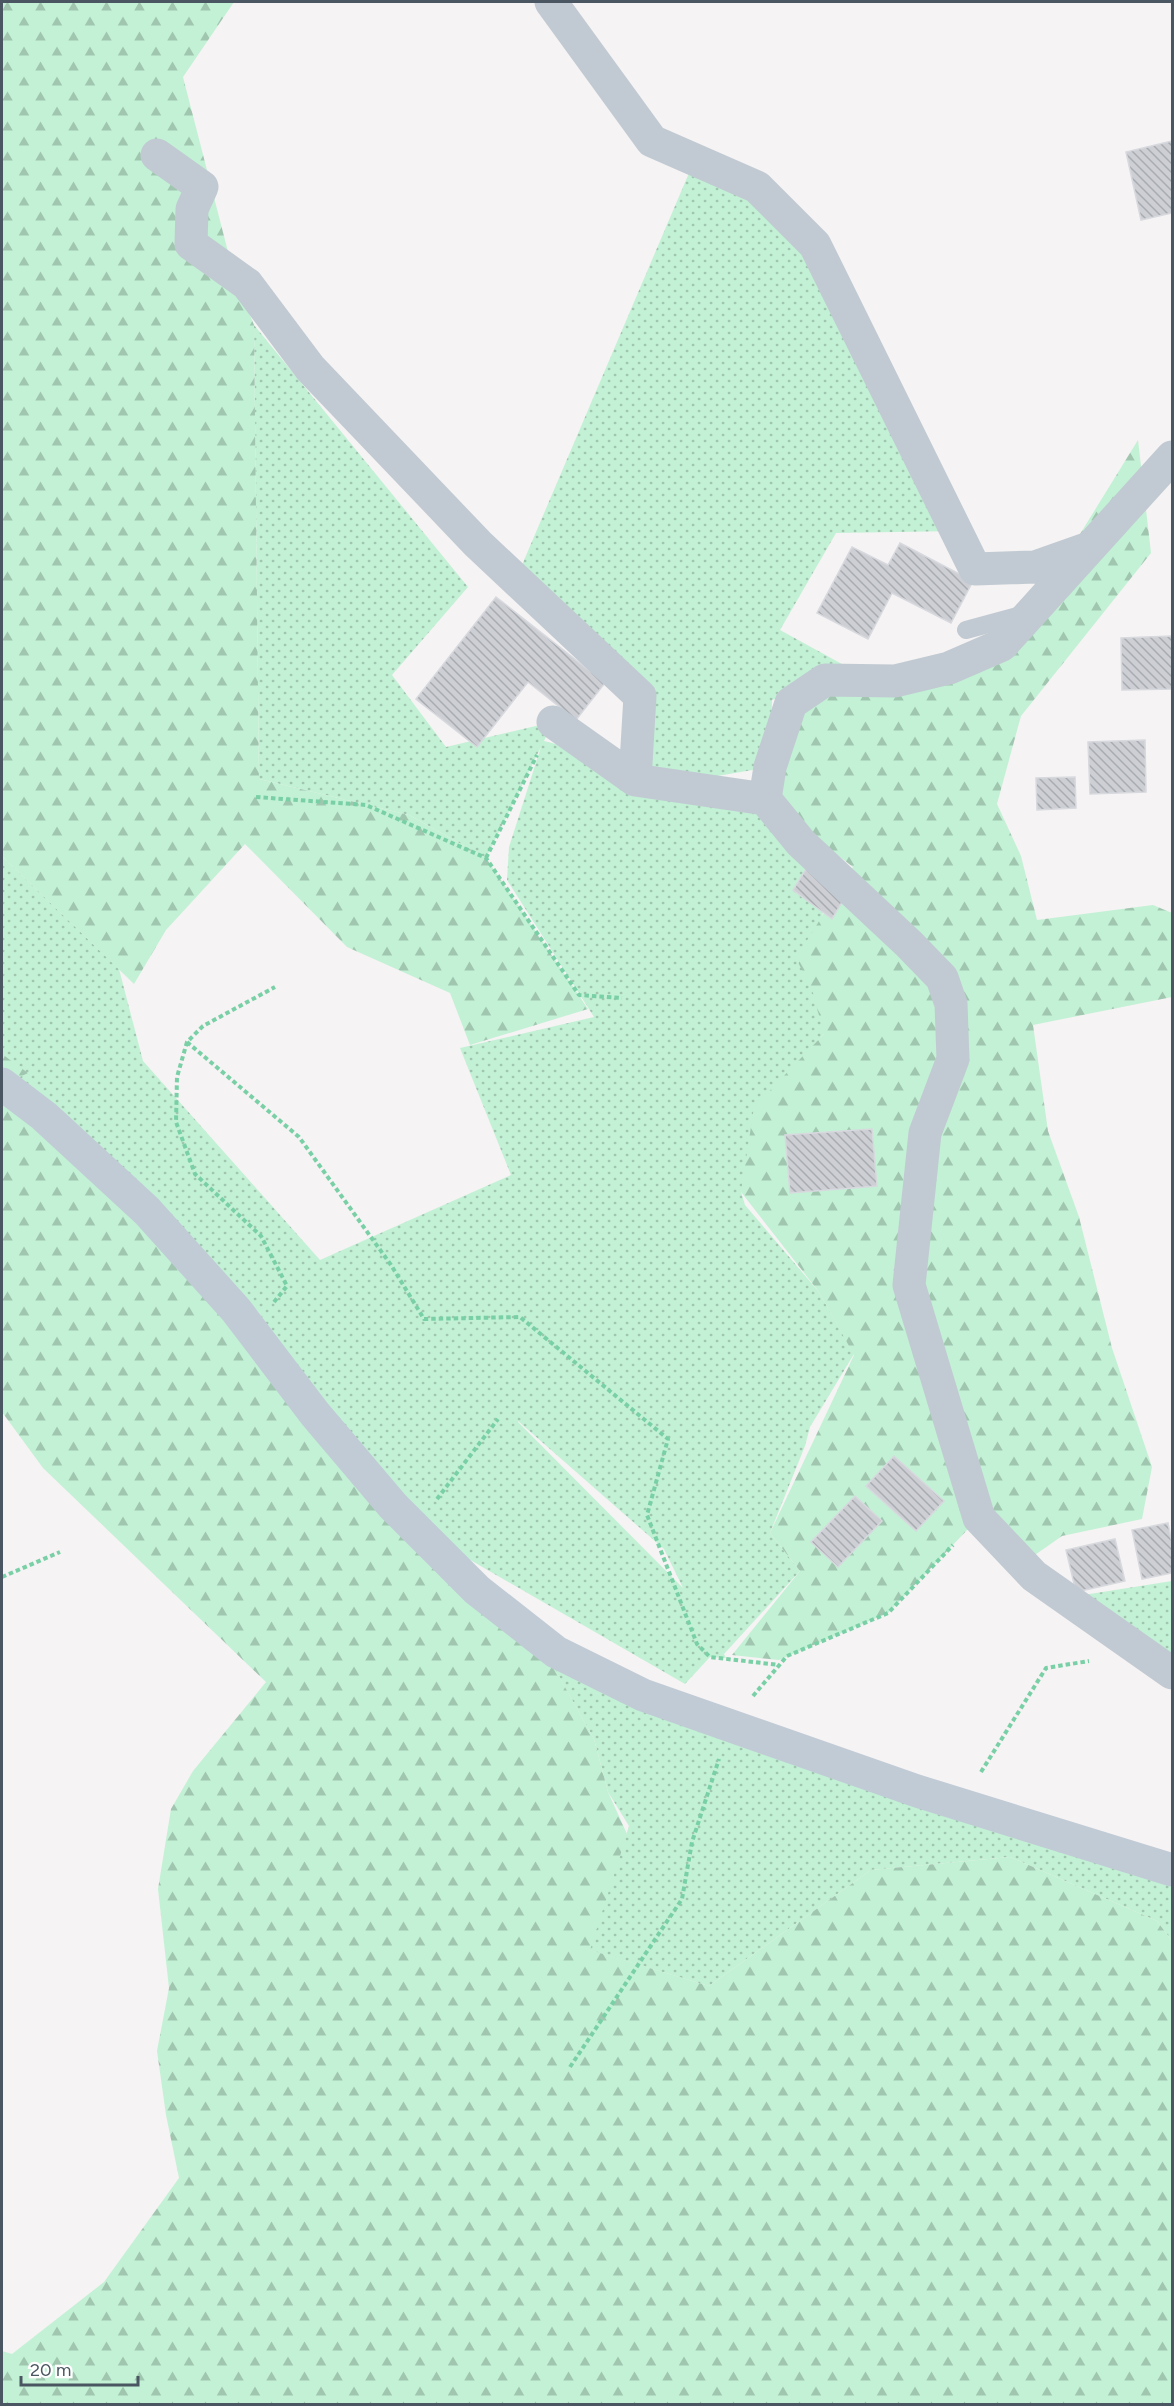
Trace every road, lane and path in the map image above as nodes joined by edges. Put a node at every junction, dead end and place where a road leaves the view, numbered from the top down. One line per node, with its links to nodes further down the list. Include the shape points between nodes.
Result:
1 (551, 2): 4 (street, via 652,141 758,187 815,245 975,569 1035,567)
2 (157, 155): 8 (street, via 202,187 192,209 191,244 247,284 310,368 478,544 640,696)
3 (1173, 457): 4 (street)
4 (1090, 548): 5 (street)
5 (1032, 612): 6 (lane); 10 (street, via 1002,645 949,668 895,681 825,680 791,703 770,767)
6 (966, 630)
7 (547, 734): 8 (street); 11 (path)
8 (635, 780): 10 (street)
9 (256, 796): 11 (path, via 366,805)
10 (765, 799): 23 (street, via 801,843 942,978 951,1004 953,1059 925,1133 909,1285 979,1518 1034,1576)
11 (486, 858): 13 (path, via 579,995)
12 (275, 987): 14 (path, via 203,1026)
13 (622, 998)
14 (187, 1042): 16 (path, via 177,1077 176,1122 195,1174 261,1236 287,1286); 22 (path, via 299,1137 391,1265 424,1319 520,1317 668,1439 647,1515 697,1644 710,1657)
15 (2, 1084): 16 (street, via 45,1116 147,1210)
16 (251, 1330): 18 (street, via 315,1414)
17 (498, 1419): 18 (path)
18 (415, 1528): 24 (street, via 477,1590 556,1652 643,1695)
19 (60, 1552): 20 (path)
20 (2, 1577)
21 (1099, 1659): 24 (path, via 1046,1668)
22 (779, 1665)
23 (1173, 1673)
24 (961, 1804): 25 (street)
25 (1173, 1870)

